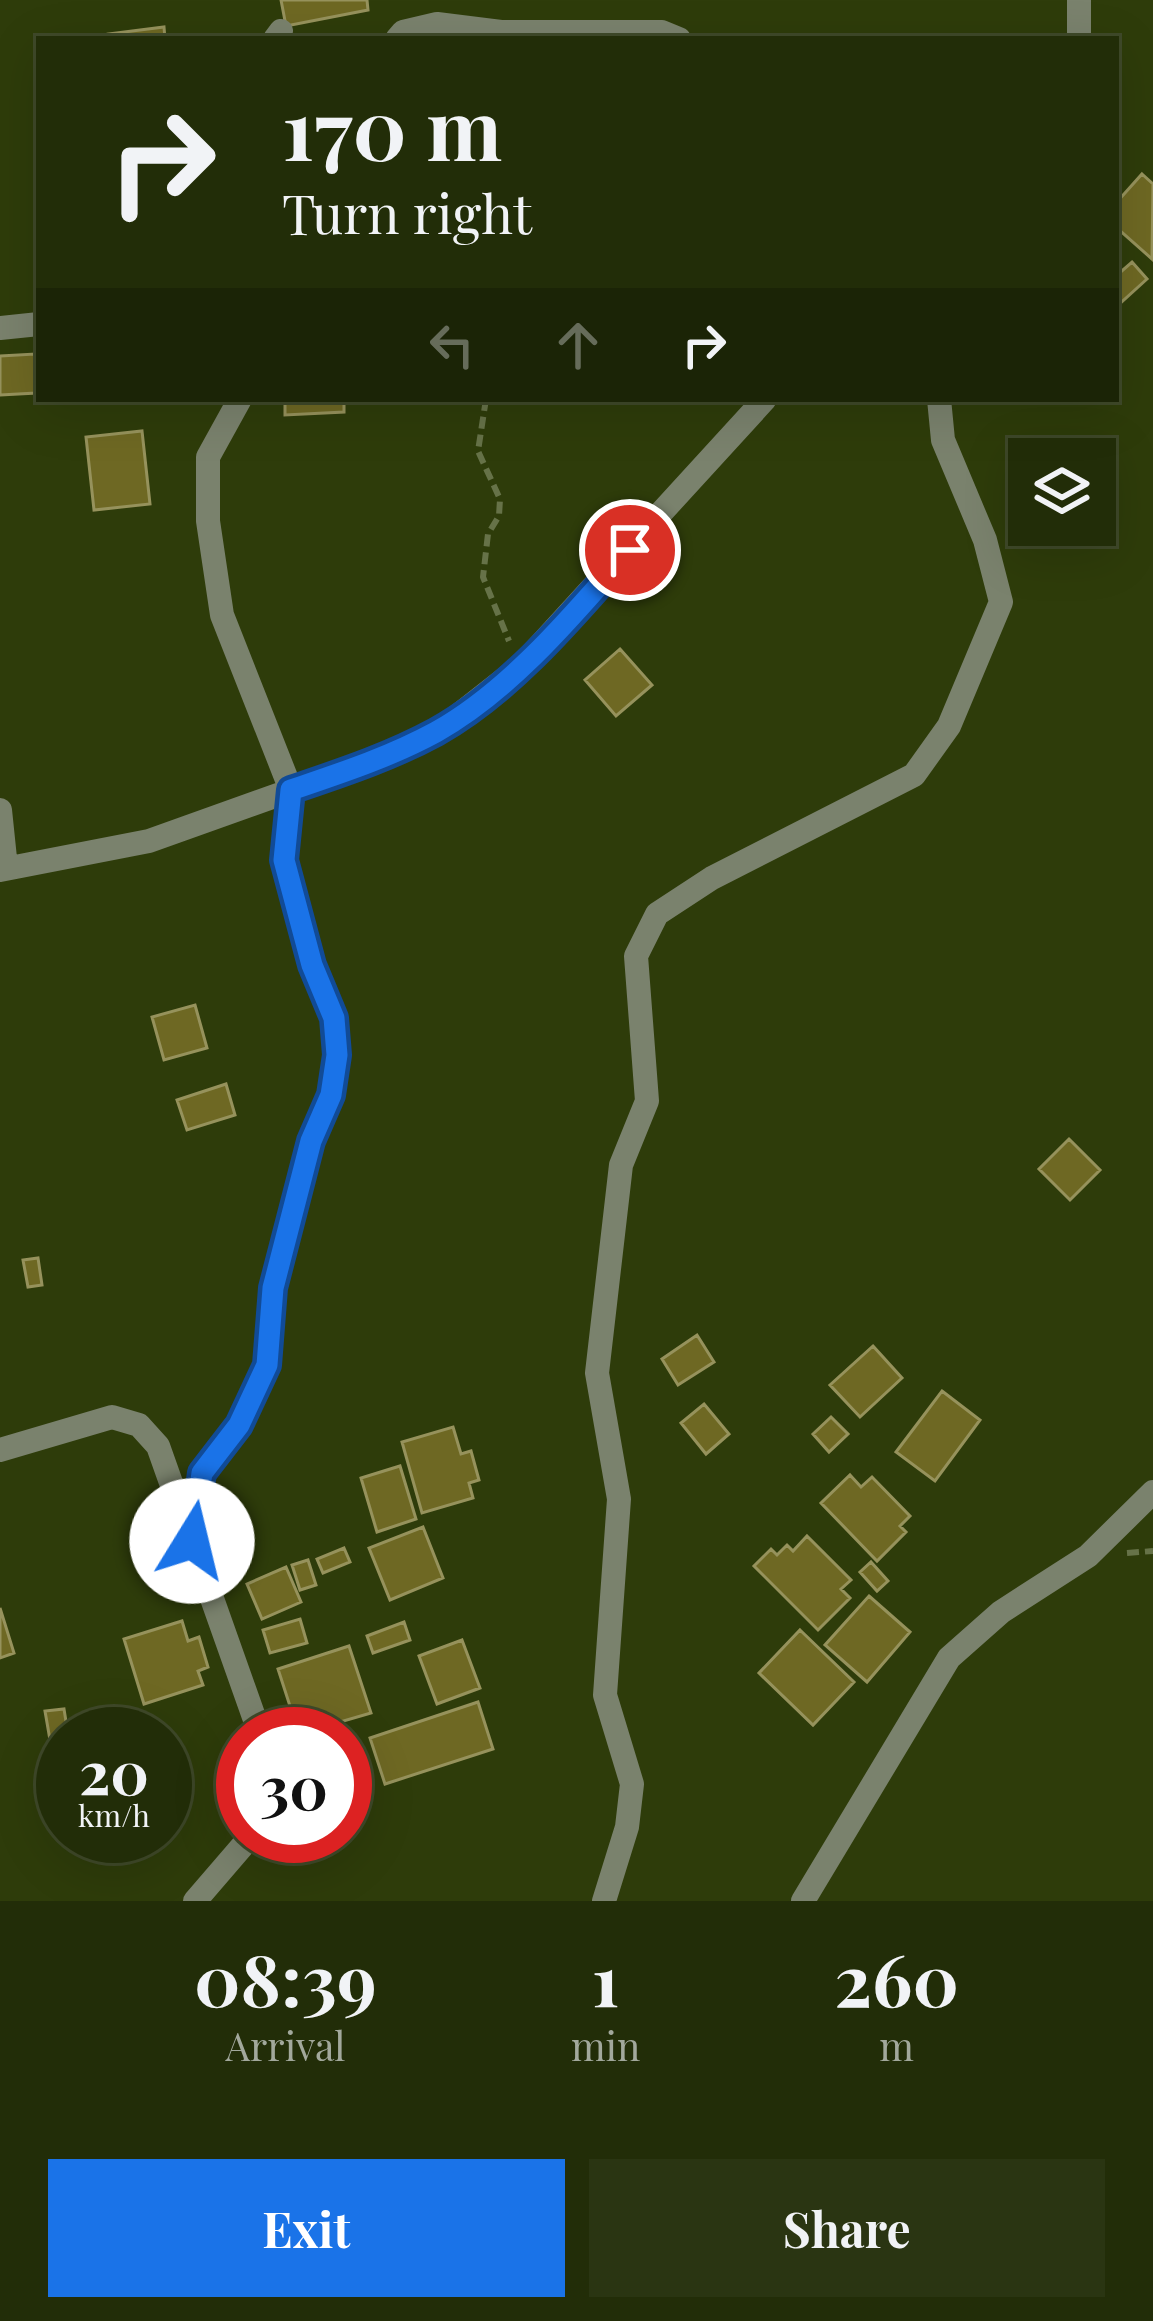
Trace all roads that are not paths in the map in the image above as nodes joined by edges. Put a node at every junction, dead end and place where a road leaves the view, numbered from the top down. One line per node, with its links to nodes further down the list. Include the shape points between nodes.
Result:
1 (1079, 0): 4 (street)
2 (400, 36): 3 (street, via 437,24)
3 (672, 36)
4 (1079, 36)
5 (36, 324): 6 (street)
6 (0, 328)
7 (238, 402): 10 (street, via 208,457 208,521 222,615)
8 (762, 402): 10 (street, via 521,666 442,729)
9 (939, 402): 19 (street, via 943,440 1001,602 950,726 914,775 657,914 636,956 646,1101 621,1165 597,1373 619,1499 605,1694 632,1784)
10 (291, 790): 12 (street, via 149,841); 15 (street, via 284,860 334,1018 337,1055 273,1288 267,1365 239,1425 202,1473)
11 (0, 810): 12 (street)
12 (3, 869)
13 (0, 1450): 15 (street, via 112,1418 139,1425 158,1446)
14 (1153, 1492): 20 (street, via 1088,1556 1001,1612 949,1658)
15 (192, 1541): 16 (street)
16 (250, 1707)
17 (227, 1863): 18 (street)
18 (194, 1901)
19 (604, 1901)
20 (803, 1901)

